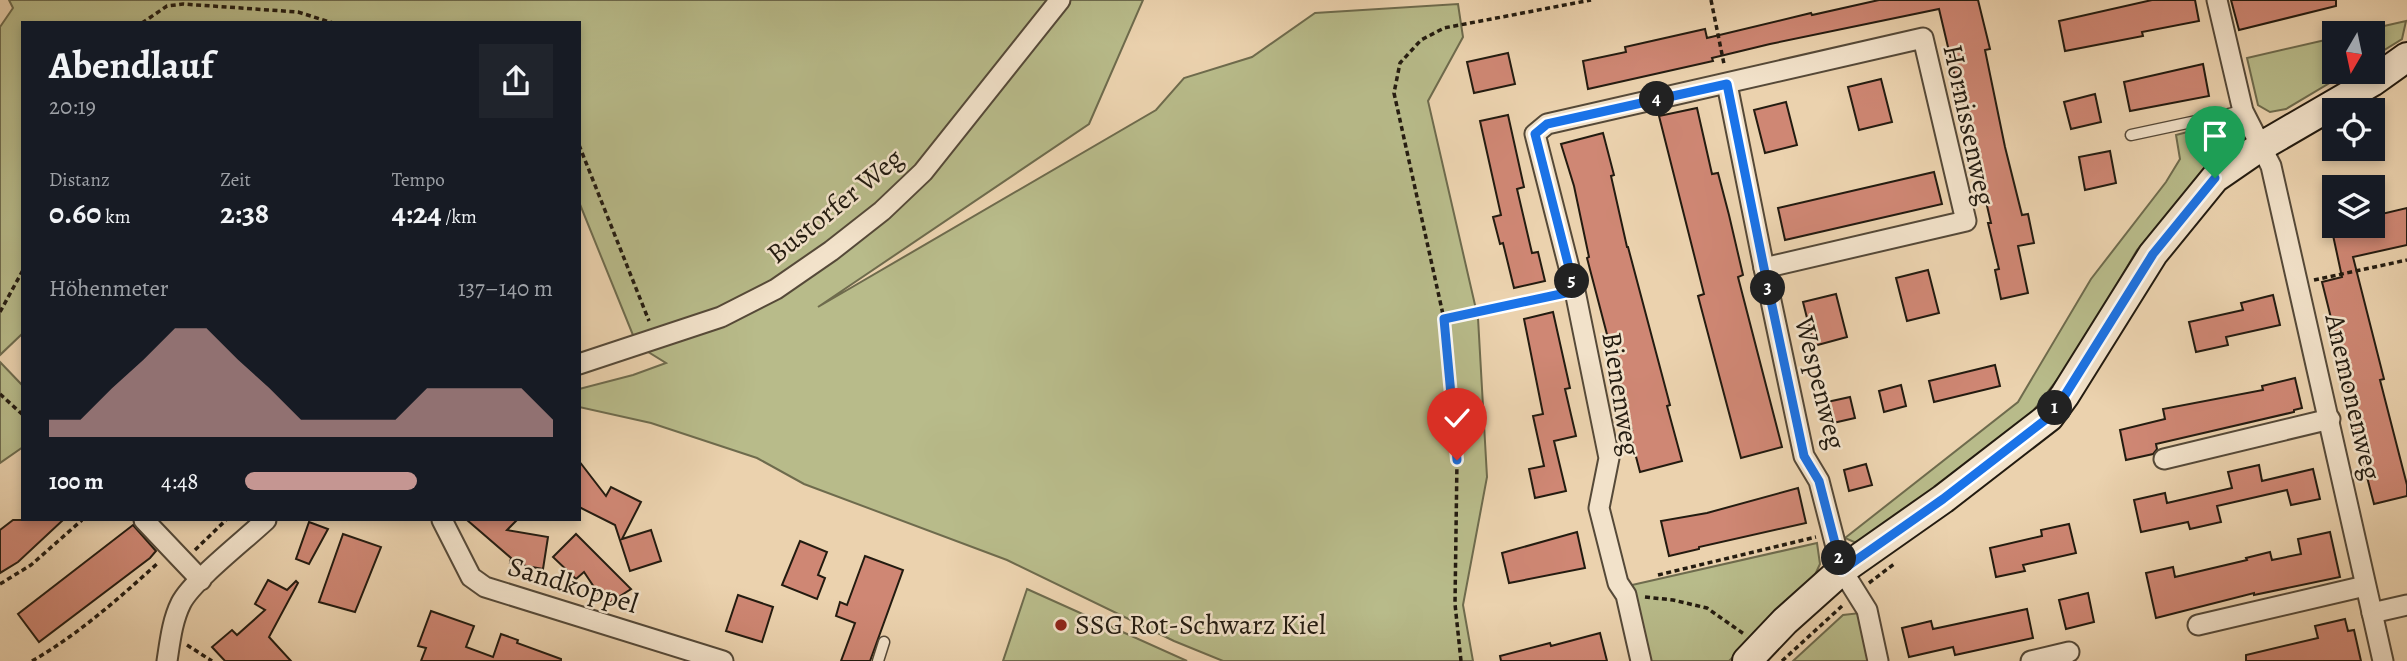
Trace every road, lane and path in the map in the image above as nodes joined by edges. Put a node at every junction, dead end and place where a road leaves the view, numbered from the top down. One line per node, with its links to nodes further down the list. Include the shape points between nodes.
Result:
1 (1060, 0): 20 (street, Bustorfer Weg, via 923,172 882,211 776,289 721,317)
2 (1591, 0): 19 (path, via 1444,28 1421,40 1400,63 1394,93)
3 (1711, 0): 8 (path)
4 (2217, 0): 9 (street, Anemonenweg)
5 (145, 21): 6 (path, via 167,6 183,4 298,12)
6 (327, 21)
7 (2407, 57): 11 (street, via 2362,89)
8 (1727, 84): 14 (street, Wespenweg); 14 (street, Hornissenweg, via 1923,38 1966,221); 17 (street, Bienenweg, via 1547,124 1535,134)
9 (2244, 111): 10 (lane); 11 (street, Anemonenweg)
10 (2131, 135)
11 (2260, 147): 16 (street, Anemonenweg, via 2270,166); 33 (street, via 2215,178 2153,254 2049,417)
12 (581, 150): 20 (path)
13 (2407, 260): 16 (path)
14 (1764, 268): 31 (street, Wespenweg, via 1804,456 1819,481)
15 (21, 276): 18 (path)
16 (2298, 284): 24 (street, Anemonenweg)
17 (1575, 291): 19 (path); 38 (street, Bienenweg, via 1609,458 1599,508 1618,583)
18 (0, 312)
19 (1444, 319): 50 (path, via 1457,460 1455,604)
20 (656, 340): 21 (street, Bustorfer Weg)
21 (581, 363)
22 (0, 394): 23 (path)
23 (21, 413)
24 (2330, 419): 25 (street); 37 (street, Anemonenweg)
25 (2164, 458)
26 (81, 521): 36 (path, via 32,565)
27 (145, 521): 32 (street)
28 (225, 521): 32 (path)
29 (265, 521): 35 (street)
30 (443, 521): 48 (street, Sandkoppel, via 471,577 485,587)
31 (1832, 533): 33 (street, Wespenweg); 34 (path)
32 (178, 556): 35 (street); 46 (path)
33 (1842, 570): 45 (street); 52 (street, Wespenweg, via 1867,610)
34 (1658, 575)
35 (201, 580): 43 (street, via 182,601)
36 (0, 584)
37 (2365, 586): 40 (street, Anemonenweg); 41 (street)
38 (1626, 595): 45 (path, via 1707,608); 51 (street, Bienenweg)
39 (2407, 605): 40 (street)
40 (2372, 614): 54 (street, Anemonenweg)
41 (2198, 625)
42 (884, 642): 49 (lane)
43 (168, 651): 47 (path, via 187,645)
44 (2068, 652): 53 (street)
45 (1763, 656)
46 (32, 661)
47 (211, 661)
48 (723, 661)
49 (878, 661)
50 (1461, 661)
51 (1641, 661)
52 (1878, 661)
53 (2031, 661)
54 (2383, 661)

